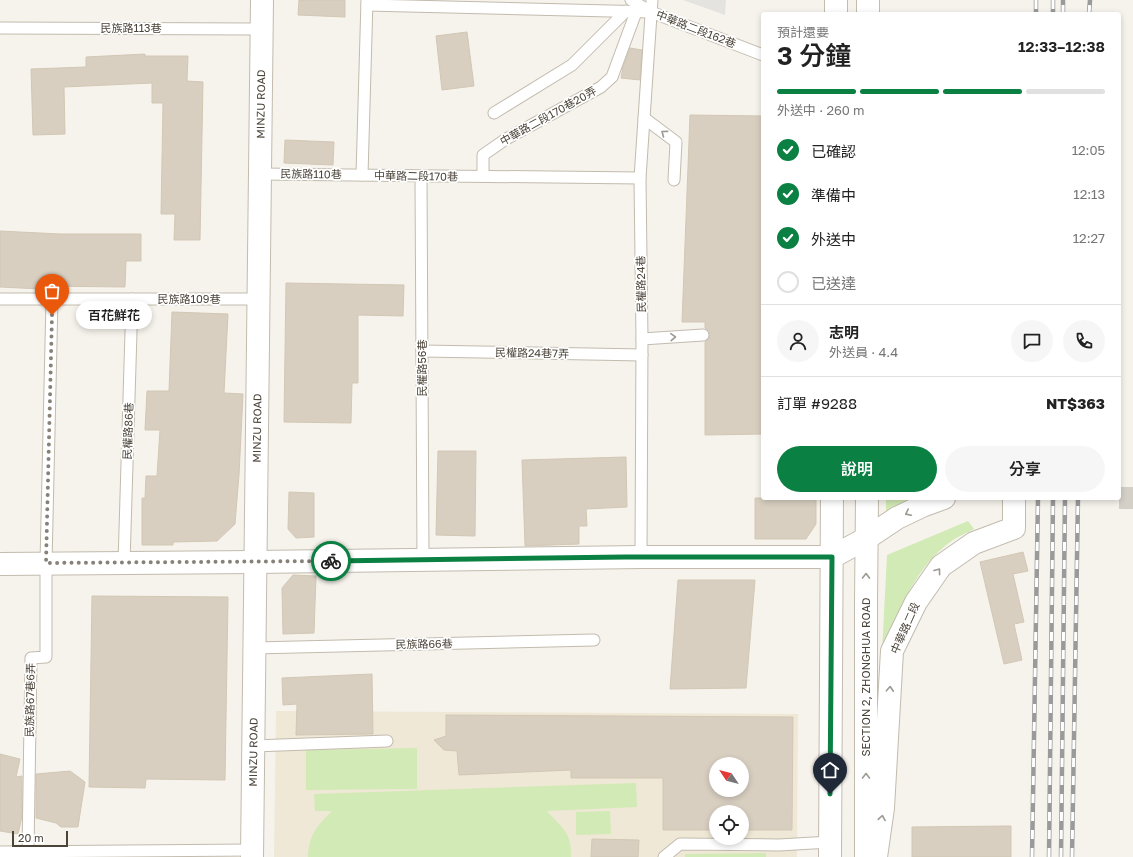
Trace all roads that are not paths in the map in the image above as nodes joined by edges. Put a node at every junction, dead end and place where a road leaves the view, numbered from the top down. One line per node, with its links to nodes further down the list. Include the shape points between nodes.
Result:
1 (262, 0): 13 (street, MINZU ROAD)
2 (630, 0): 9 (lane, 中華路二段162巷)
3 (652, 0): 9 (lane, 民權路24巷)
4 (836, 0): 10 (street)
5 (868, 0): 11 (street)
6 (367, 3): 7 (lane, 中華路二段170巷); 18 (lane, 中華路二段170巷)
7 (590, 5): 8 (lane, 中華路二段170巷)
8 (631, 11): 9 (lane, 中華路二段170巷); 15 (lane, via 572,65); 20 (lane, 中華路二段170巷20弄, via 612,77 601,87 506,139 483,155)
9 (651, 12): 14 (lane, 中華路二段162巷); 16 (lane, 民權路24巷)
10 (836, 12)
11 (868, 12)
12 (0, 28): 13 (lane, 民族路113巷)
13 (262, 28): 17 (street, MINZU ROAD)
14 (761, 54)
15 (494, 113)
16 (644, 118): 21 (lane, 民權路24巷); 22 (lane, one-way to 16, via 676,142)
17 (260, 174): 18 (lane, 民族路110巷); 26 (street, MINZU ROAD)
18 (362, 175): 19 (lane, 中華路二段170巷)
19 (421, 176): 20 (lane, 中華路二段170巷); 29 (lane, 民權路56巷)
20 (483, 176): 21 (lane, 中華路二段170巷)
21 (640, 178): 28 (lane, 民權路24巷)
22 (674, 180)
23 (0, 299): 24 (lane, 民族路109巷)
24 (52, 299): 25 (lane, 民族路109巷); 40 (lane)
25 (132, 299): 26 (lane, 民族路109巷); 41 (lane, 民權路86巷)
26 (258, 299): 39 (street, MINZU ROAD)
27 (703, 335): 28 (lane, one-way to 27)
28 (642, 339): 30 (lane, 民權路24巷)
29 (422, 351): 30 (lane, 民權路24巷7弄); 38 (lane, 民權路56巷)
30 (642, 355): 36 (lane, 民權路24巷)
31 (832, 500): 37 (street)
32 (867, 500): 35 (street, SECTION 2, ZHONGHUA ROAD)
33 (938, 500): 35 (street, one-way to 35, via 897,518)
34 (1014, 500): 54 (street, 中華路二段, one-way to 34, via 883,808 892,652 916,602 941,566 974,543 1014,528)
35 (867, 538): 37 (street); 53 (street, SECTION 2, ZHONGHUA ROAD, one-way to 35)
36 (641, 557): 37 (street); 38 (street)
37 (832, 557): 47 (street)
38 (423, 559): 39 (street)
39 (255, 562): 41 (street); 44 (street, MINZU ROAD)
40 (46, 563): 41 (street); 42 (street); 49 (lane, 民族路67巷6弄, via 46,657 31,658)
41 (124, 563)
42 (0, 564)
43 (594, 640): 44 (lane, 民族路66巷)
44 (254, 648): 46 (street, MINZU ROAD)
45 (388, 741): 46 (lane)
46 (253, 746): 51 (street, MINZU ROAD)
47 (830, 850): 52 (lane, via 779,845 680,844)
48 (0, 852): 49 (lane)
49 (28, 852): 50 (lane)
50 (120, 854): 51 (lane)
51 (252, 854)
52 (664, 857)
53 (866, 857)
54 (876, 857)

